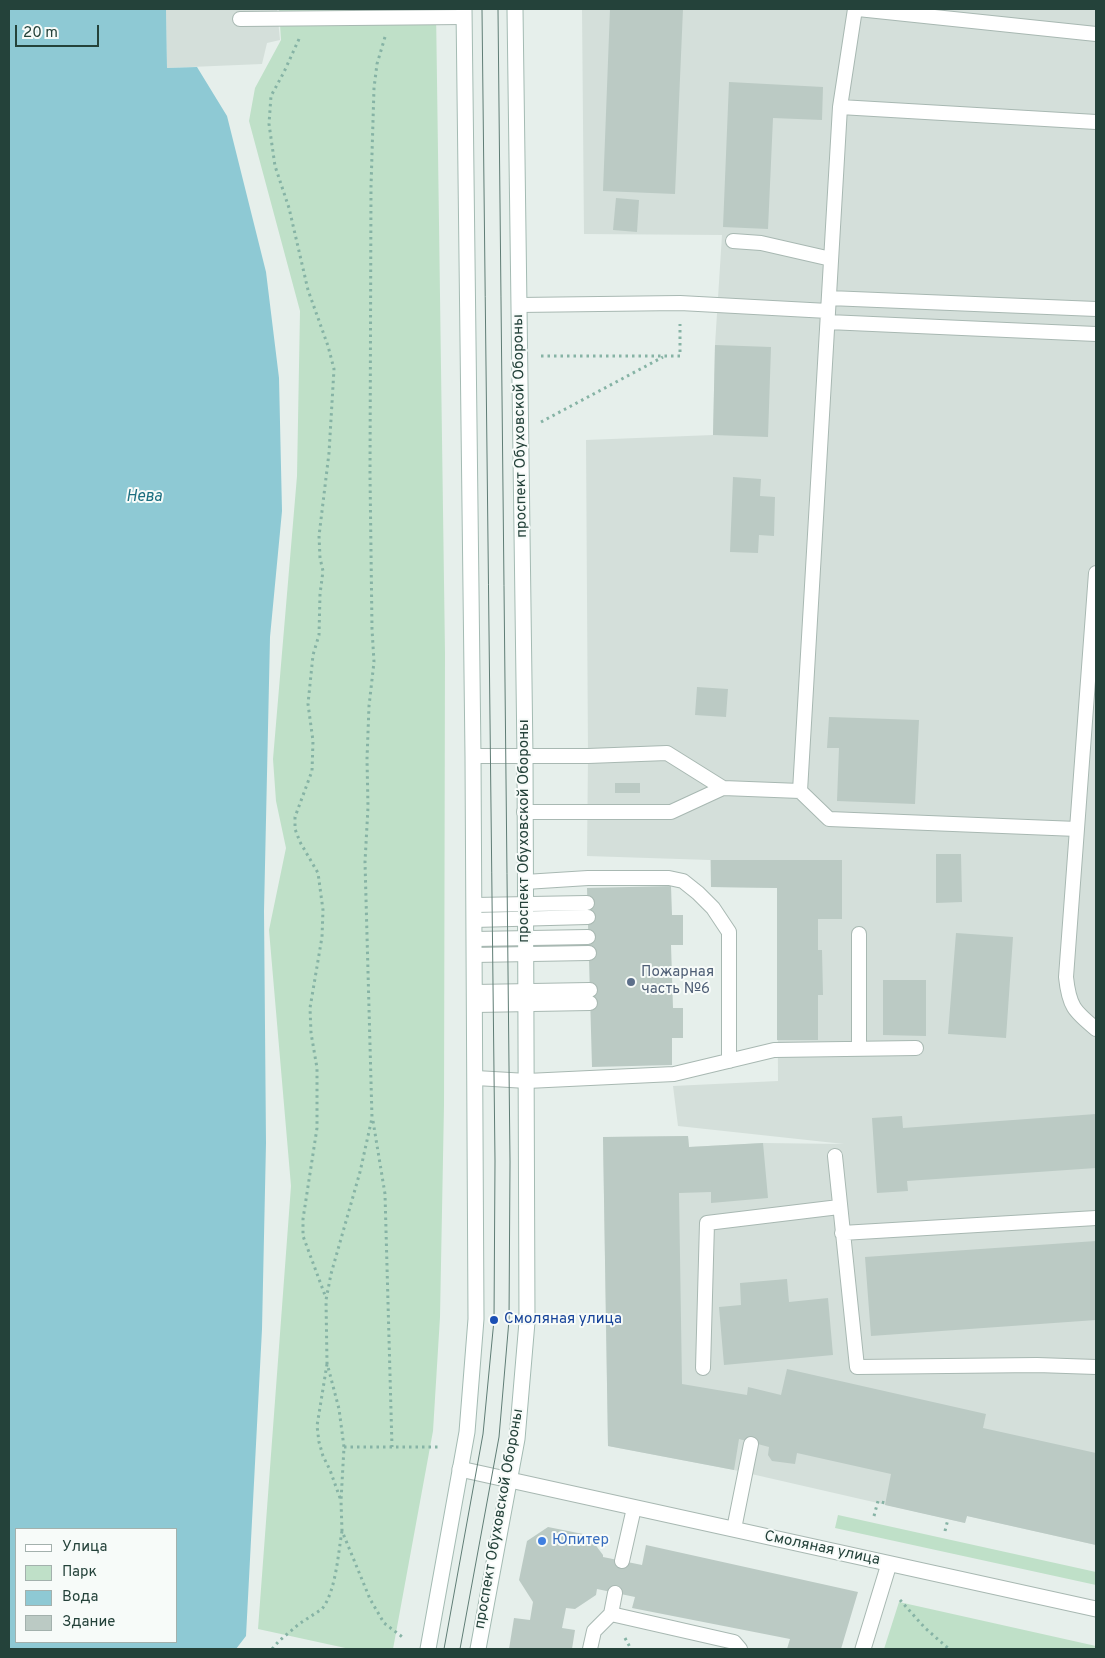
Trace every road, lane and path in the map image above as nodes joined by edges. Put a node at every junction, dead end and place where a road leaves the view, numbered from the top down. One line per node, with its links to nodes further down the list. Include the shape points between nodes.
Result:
1 (515, 9): 13 (main road, проспект Обуховской Обороны)
2 (856, 9): 7 (lane); 8 (lane)
3 (464, 13): 4 (lane); 21 (main road)
4 (390, 18): 6 (lane); 48 (path, via 377,64 372,131 370,484 374,662 369,706 365,862)
5 (240, 19): 6 (lane)
6 (305, 19): 53 (path, via 298,44 271,96 269,124 275,166 289,208 308,290 334,369 329,453 319,536 323,571 319,636 313,655 308,704 313,741 312,771 295,818 300,842 318,873 323,910 310,1008 317,1068 317,1128 303,1236)
7 (1096, 34)
8 (840, 107): 9 (lane); 11 (lane)
9 (1096, 122)
10 (733, 241): 11 (lane, via 761,243)
11 (831, 259): 15 (lane)
12 (680, 303): 13 (lane); 15 (lane); 18 (path, via 680,356)
13 (519, 305): 22 (main road, проспект Обуховской Обороны)
14 (1096, 309): 15 (lane)
15 (828, 310): 16 (lane); 25 (lane)
16 (1096, 334)
17 (540, 356): 18 (path)
18 (664, 356): 19 (path)
19 (540, 423)
20 (1096, 573): 23 (lane)
21 (473, 756): 22 (lane); 31 (main road)
22 (525, 756): 24 (lane, via 667,753); 26 (main road, проспект Обуховской Обороны)
23 (1089, 757): 27 (lane)
24 (723, 788): 25 (lane); 26 (lane, via 671,812)
25 (800, 791): 27 (lane, via 830,819)
26 (524, 812): 28 (main road, проспект Обуховской Обороны)
27 (1077, 829): 42 (lane, via 1066,977 1068,997 1079,1016)
28 (525, 882): 30 (main road, проспект Обуховской Обороны); 45 (lane, via 669,878 683,881 698,893 729,932)
29 (588, 910): 30 (lane)
30 (525, 912): 31 (lane); 34 (main road, проспект Обуховской Обороны)
31 (474, 913): 35 (main road)
32 (859, 934): 44 (lane)
33 (588, 937): 34 (lane)
34 (526, 938): 35 (lane); 37 (main road, проспект Обуховской Обороны)
35 (474, 939): 38 (main road)
36 (589, 952): 37 (lane)
37 (526, 954): 38 (lane); 40 (main road, проспект Обуховской Обороны)
38 (474, 955): 41 (main road)
39 (590, 996): 40 (lane)
40 (526, 998): 41 (lane); 47 (main road, проспект Обуховской Обороны)
41 (475, 999): 46 (main road)
42 (1096, 1029)
43 (916, 1048): 44 (lane)
44 (860, 1049): 45 (lane, via 774,1050)
45 (729, 1061): 47 (lane, via 674,1074)
46 (476, 1078): 47 (lane); 61 (main road, via 476,1319)
47 (527, 1081): 62 (main road, проспект Обуховской Обороны, via 527,1322)
48 (372, 1118): 53 (path); 59 (path, via 385,1194)
49 (835, 1156): 50 (lane)
50 (839, 1207): 52 (lane); 56 (lane, via 707,1223)
51 (1096, 1218): 52 (lane)
52 (842, 1233): 55 (lane, via 857,1367)
53 (326, 1300): 54 (path)
54 (327, 1362): 58 (path, via 340,1409); 63 (path, via 318,1418 319,1442)
55 (1096, 1367)
56 (703, 1368)
57 (751, 1444): 68 (lane)
58 (344, 1447): 59 (path); 63 (path)
59 (392, 1447): 60 (path)
60 (441, 1447)
61 (460, 1469): 62 (main road, Смоляная улица); 79 (main road)
62 (510, 1481): 65 (main road, Смоляная улица); 80 (main road, проспект Обуховской Обороны)
63 (341, 1500): 69 (path)
64 (885, 1503): 66 (path, via 878,1501)
65 (634, 1508): 68 (main road, Смоляная улица); 71 (lane)
66 (874, 1516)
67 (948, 1519): 70 (path)
68 (734, 1530): 72 (main road, Смоляная улица)
69 (342, 1531): 77 (path, via 374,1607 384,1623); 78 (path, via 326,1604)
70 (945, 1531)
71 (622, 1561)
72 (890, 1564): 75 (main road, Смоляная улица); 83 (main road)
73 (615, 1593): 76 (lane)
74 (896, 1595): 84 (path)
75 (1096, 1609)
76 (611, 1614): 81 (lane, via 594,1631); 82 (lane, via 734,1642)
77 (406, 1639)
78 (272, 1649)
79 (428, 1649)
80 (478, 1649)
81 (590, 1649)
82 (740, 1649)
83 (863, 1649)
84 (949, 1649)

